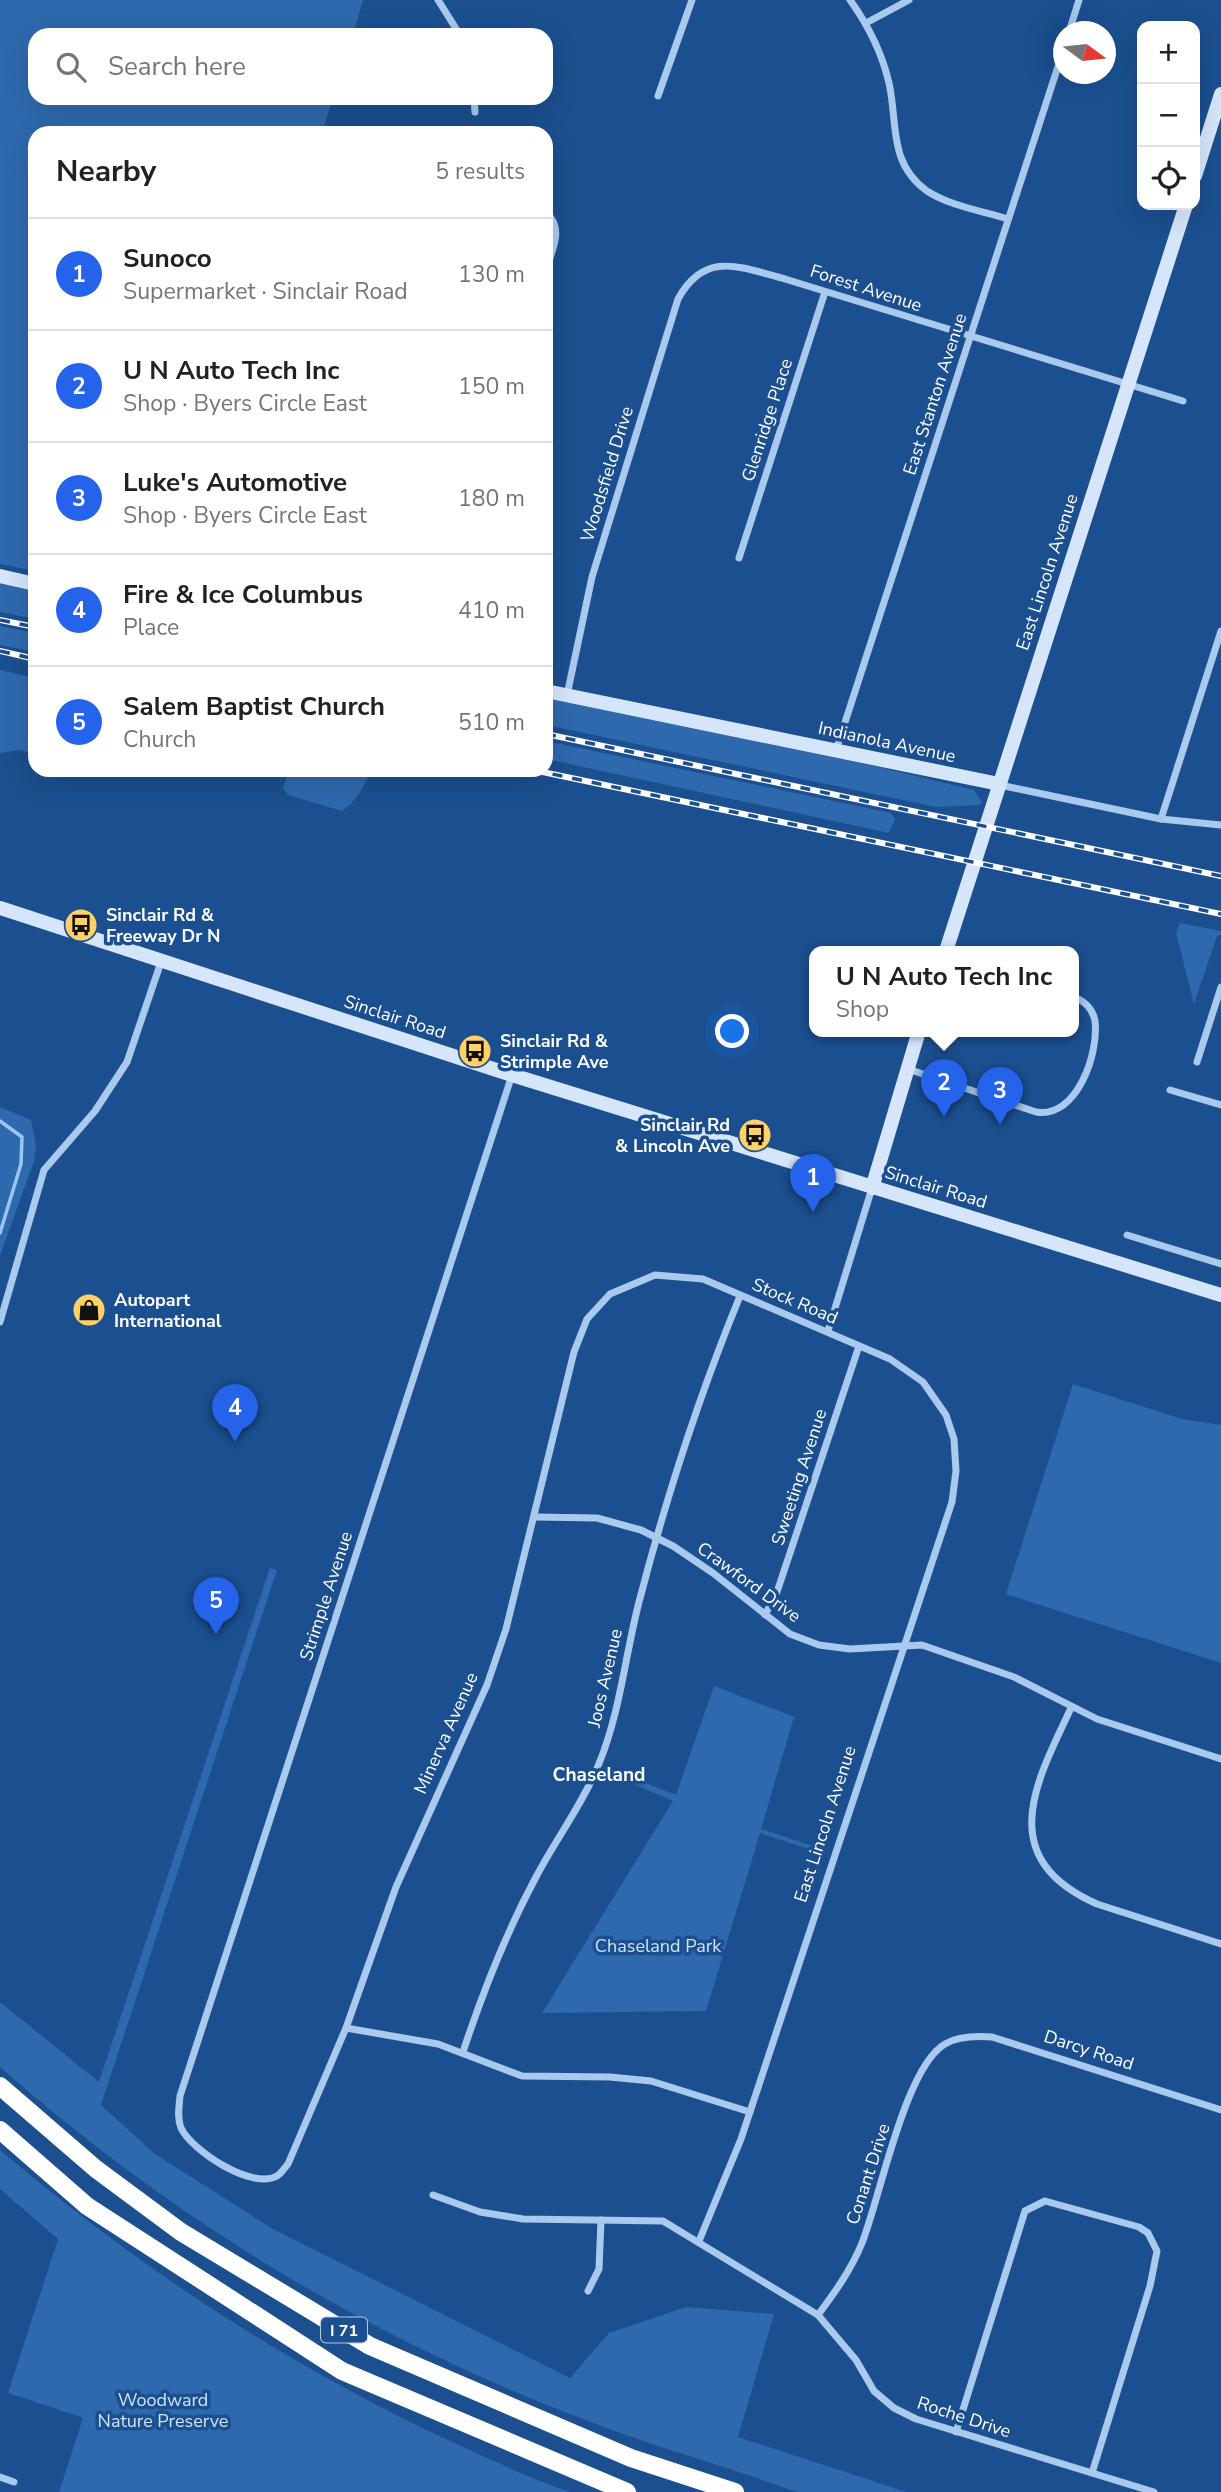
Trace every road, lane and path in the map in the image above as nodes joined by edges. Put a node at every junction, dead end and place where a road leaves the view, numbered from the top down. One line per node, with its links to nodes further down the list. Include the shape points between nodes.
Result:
1 (438, 0): 8 (street)
2 (692, 0): 11 (street)
3 (850, 0): 7 (street)
4 (909, 0): 7 (street)
5 (1079, 0): 6 (street)
6 (1072, 21)
7 (866, 23): 17 (street, via 889,83 893,131 907,171 939,198)
8 (456, 28)
9 (1053, 79): 17 (street, East Stanton Avenue)
10 (1221, 94): 14 (main road)
11 (658, 96)
12 (474, 105): 13 (street)
13 (475, 112)
14 (1200, 160)
15 (1183, 210): 22 (main road, East Lincoln Avenue)
16 (553, 219): 18 (street)
17 (1008, 219): 21 (street, East Stanton Avenue)
18 (553, 247)
19 (699, 272): 20 (street, Forest Avenue, via 716,265 735,266); 29 (street, Woodsfield Drive, via 678,299 605,528)
20 (825, 292): 21 (street, Forest Avenue); 24 (street, Glenridge Place)
21 (970, 338): 22 (street, Forest Avenue); 30 (street, East Stanton Avenue)
22 (1127, 386): 23 (street, Forest Avenue); 31 (main road, East Lincoln Avenue)
23 (1182, 401)
24 (739, 558)
25 (0, 576): 26 (main road)
26 (28, 582)
27 (1221, 631): 32 (street)
28 (553, 692): 29 (main road, Indianola Avenue)
29 (567, 695): 30 (main road, Indianola Avenue)
30 (836, 750): 31 (main road, Indianola Avenue)
31 (999, 784): 32 (street, Indianola Avenue); 35 (main road, East Lincoln Avenue)
32 (1161, 820): 33 (street, Indianola Avenue)
33 (1221, 825)
34 (0, 908): 36 (main road, Sinclair Road)
35 (948, 946)
36 (161, 962): 42 (main road, Sinclair Road); 51 (street, via 127,1062 95,1111 44,1170)
37 (1221, 987): 40 (street)
38 (1079, 1001): 41 (street, via 1090,1007 1095,1021 1088,1060 1066,1107 1046,1114)
39 (917, 1037): 41 (main road)
40 (1196, 1062)
41 (908, 1069): 45 (main road)
42 (512, 1075): 45 (main road, Sinclair Road); 69 (street, Strimple Avenue, via 180,2096 181,2127 195,2148 234,2171 263,2179)
43 (1170, 1090): 44 (street)
44 (1221, 1105)
45 (872, 1188): 49 (main road, Sinclair Road); 52 (street)
46 (1127, 1235): 47 (street)
47 (1221, 1264)
48 (610, 1294): 50 (street, Stock Road, via 655,1275 666,1275 703,1279); 55 (street, Minerva Avenue, via 587,1320 574,1352)
49 (1221, 1295)
50 (740, 1296): 52 (street, Stock Road); 56 (street, Joos Avenue)
51 (0, 1322)
52 (828, 1331): 53 (street, Stock Road)
53 (859, 1346): 54 (street, Stock Road, via 890,1359 923,1382); 57 (street, Sweeting Avenue, via 777,1592)
54 (946, 1415): 58 (street, East Lincoln Avenue, via 954,1439 952,1502)
55 (535, 1517): 56 (street, Crawford Drive, via 597,1518); 62 (street, Minerva Avenue, via 487,1685 396,1887)
56 (656, 1538): 57 (street, Crawford Drive, via 713,1573); 64 (street, Joos Avenue, via 598,1766 494,1964)
57 (765, 1615): 58 (street, Crawford Drive, via 790,1634 819,1645 850,1649)
58 (904, 1645): 59 (street, Crawford Drive, via 922,1645 978,1663); 67 (street, East Lincoln Avenue)
59 (1071, 1708): 60 (street, Crawford Drive); 61 (street, via 1044,1764 1031,1809 1039,1855 1049,1871 1079,1896 1097,1904)
60 (1221, 1759)
61 (1221, 1944)
62 (346, 2028): 64 (street); 69 (street, Minerva Avenue, via 288,2164)
63 (945, 2043): 66 (street, Darcy Road, via 992,2036); 74 (street, Conant Drive, via 925,2063 912,2088 862,2242 846,2277)
64 (463, 2052): 67 (street, via 522,2076 651,2081)
65 (0, 2086): 80 (highway, I 71, via 96,2169 181,2232 370,2346 631,2458)
66 (1221, 2110)
67 (750, 2112): 72 (street, East Lincoln Avenue)
68 (0, 2130): 79 (highway, I 71, via 87,2206 342,2371)
69 (278, 2176)
70 (433, 2195): 71 (street, Roche Drive, via 501,2217)
71 (601, 2220): 72 (street, Roche Drive, via 663,2221); 73 (street, via 599,2269)
72 (699, 2241): 74 (street, Roche Drive)
73 (588, 2291)
74 (818, 2315): 75 (street, Roche Drive, via 883,2400 907,2416)
75 (956, 2432): 76 (street, Roche Drive); 76 (street, via 1021,2220 1034,2204 1045,2201 1093,2213 1139,2227 1154,2242 1157,2261)
76 (1092, 2473): 81 (street, Roche Drive)
77 (0, 2477): 78 (street)
78 (15, 2482)
79 (627, 2492)
80 (735, 2492)
81 (1154, 2492)

